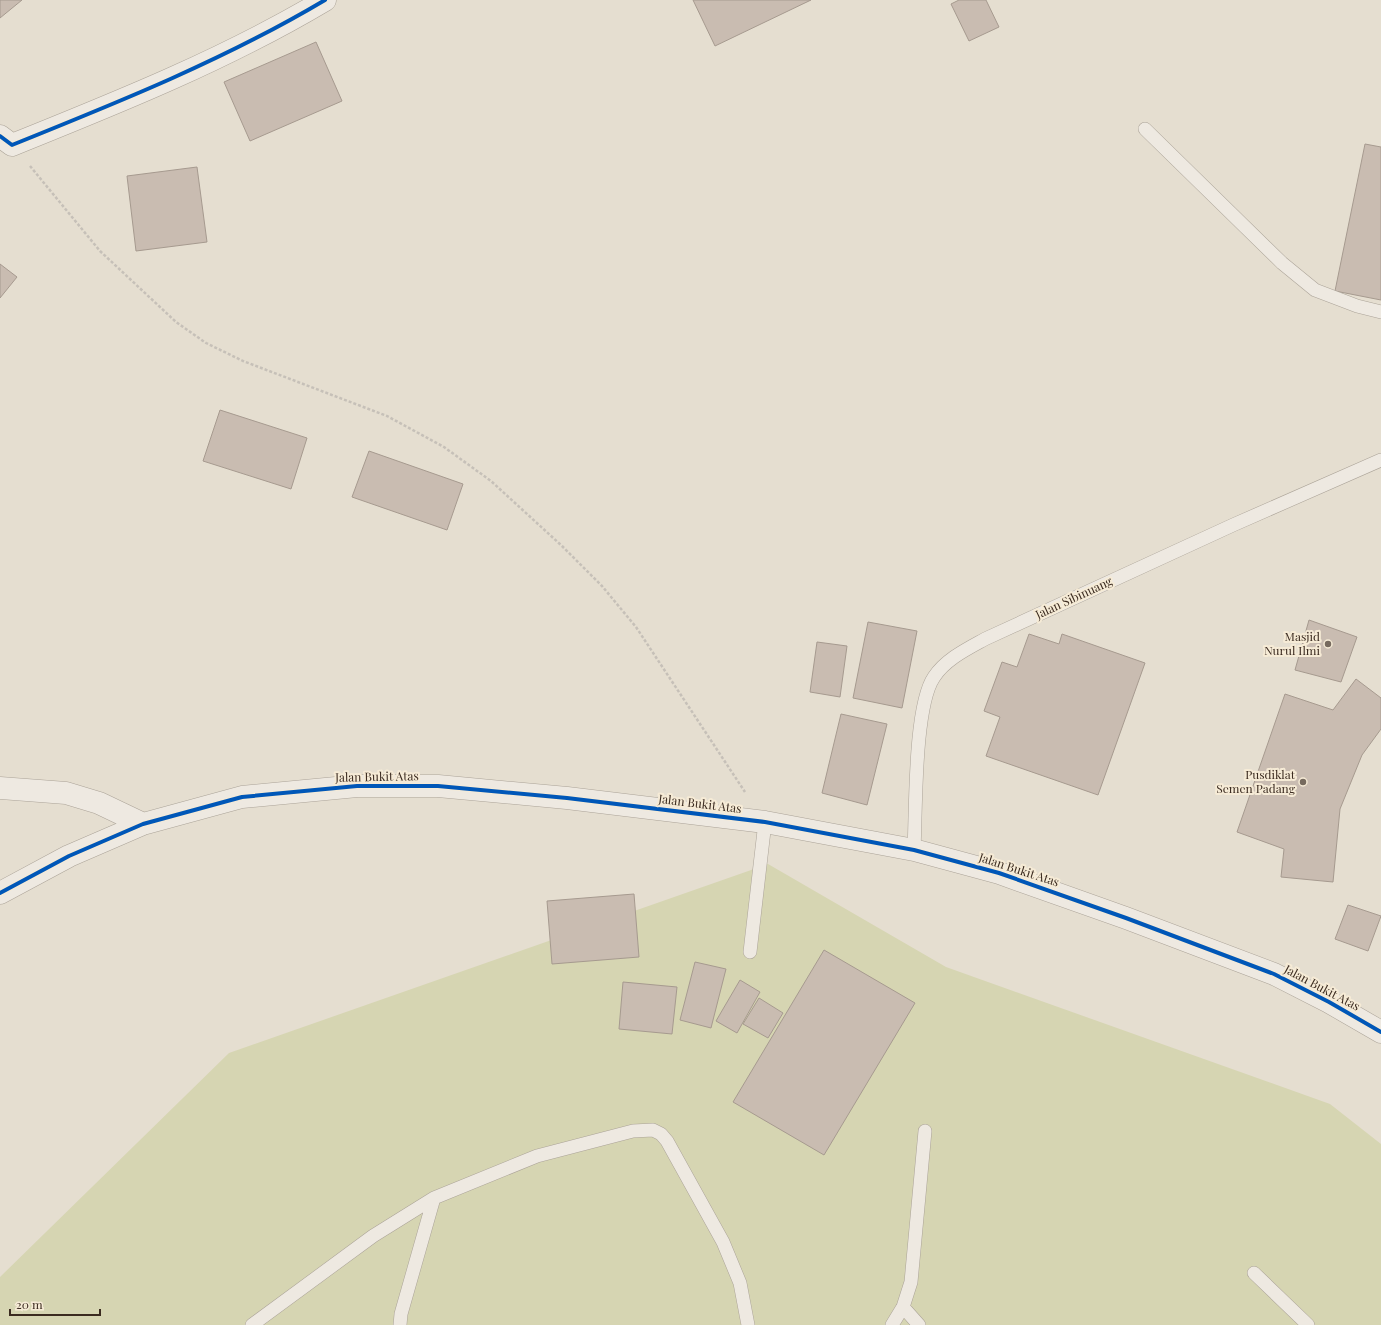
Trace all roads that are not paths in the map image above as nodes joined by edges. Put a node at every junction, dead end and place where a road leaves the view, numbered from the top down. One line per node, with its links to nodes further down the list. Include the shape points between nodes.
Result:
1 (325, 0): 3 (street, via 277,29 111,106)
2 (1145, 129): 4 (lane, via 1282,263 1315,290 1356,306)
3 (6, 141)
4 (1381, 312)
5 (1381, 460): 9 (lane, Jalan Sibinuang, via 1233,525 954,656 933,678 923,705)
6 (0, 788): 8 (street, via 66,793 99,803)
7 (765, 822): 8 (street, Jalan Bukit Atas, via 567,798 438,786 357,786 242,797); 9 (street, Jalan Bukit Atas); 11 (lane)
8 (143, 824): 10 (street, Jalan Bukit Atas, via 69,856)
9 (914, 850): 12 (street, Jalan Bukit Atas, via 999,873 1274,974)
10 (0, 893)
11 (750, 952)
12 (1381, 1032)
13 (925, 1131): 16 (lane, via 913,1263)
14 (434, 1198): 17 (lane, via 373,1236); 18 (lane); 19 (lane, via 537,1156 633,1131 654,1130 667,1141 723,1242 740,1284)
15 (1254, 1273): 22 (lane)
16 (903, 1307): 20 (lane); 21 (lane)
17 (252, 1325)
18 (400, 1325)
19 (748, 1325)
20 (892, 1325)
21 (919, 1325)
22 (1308, 1325)

